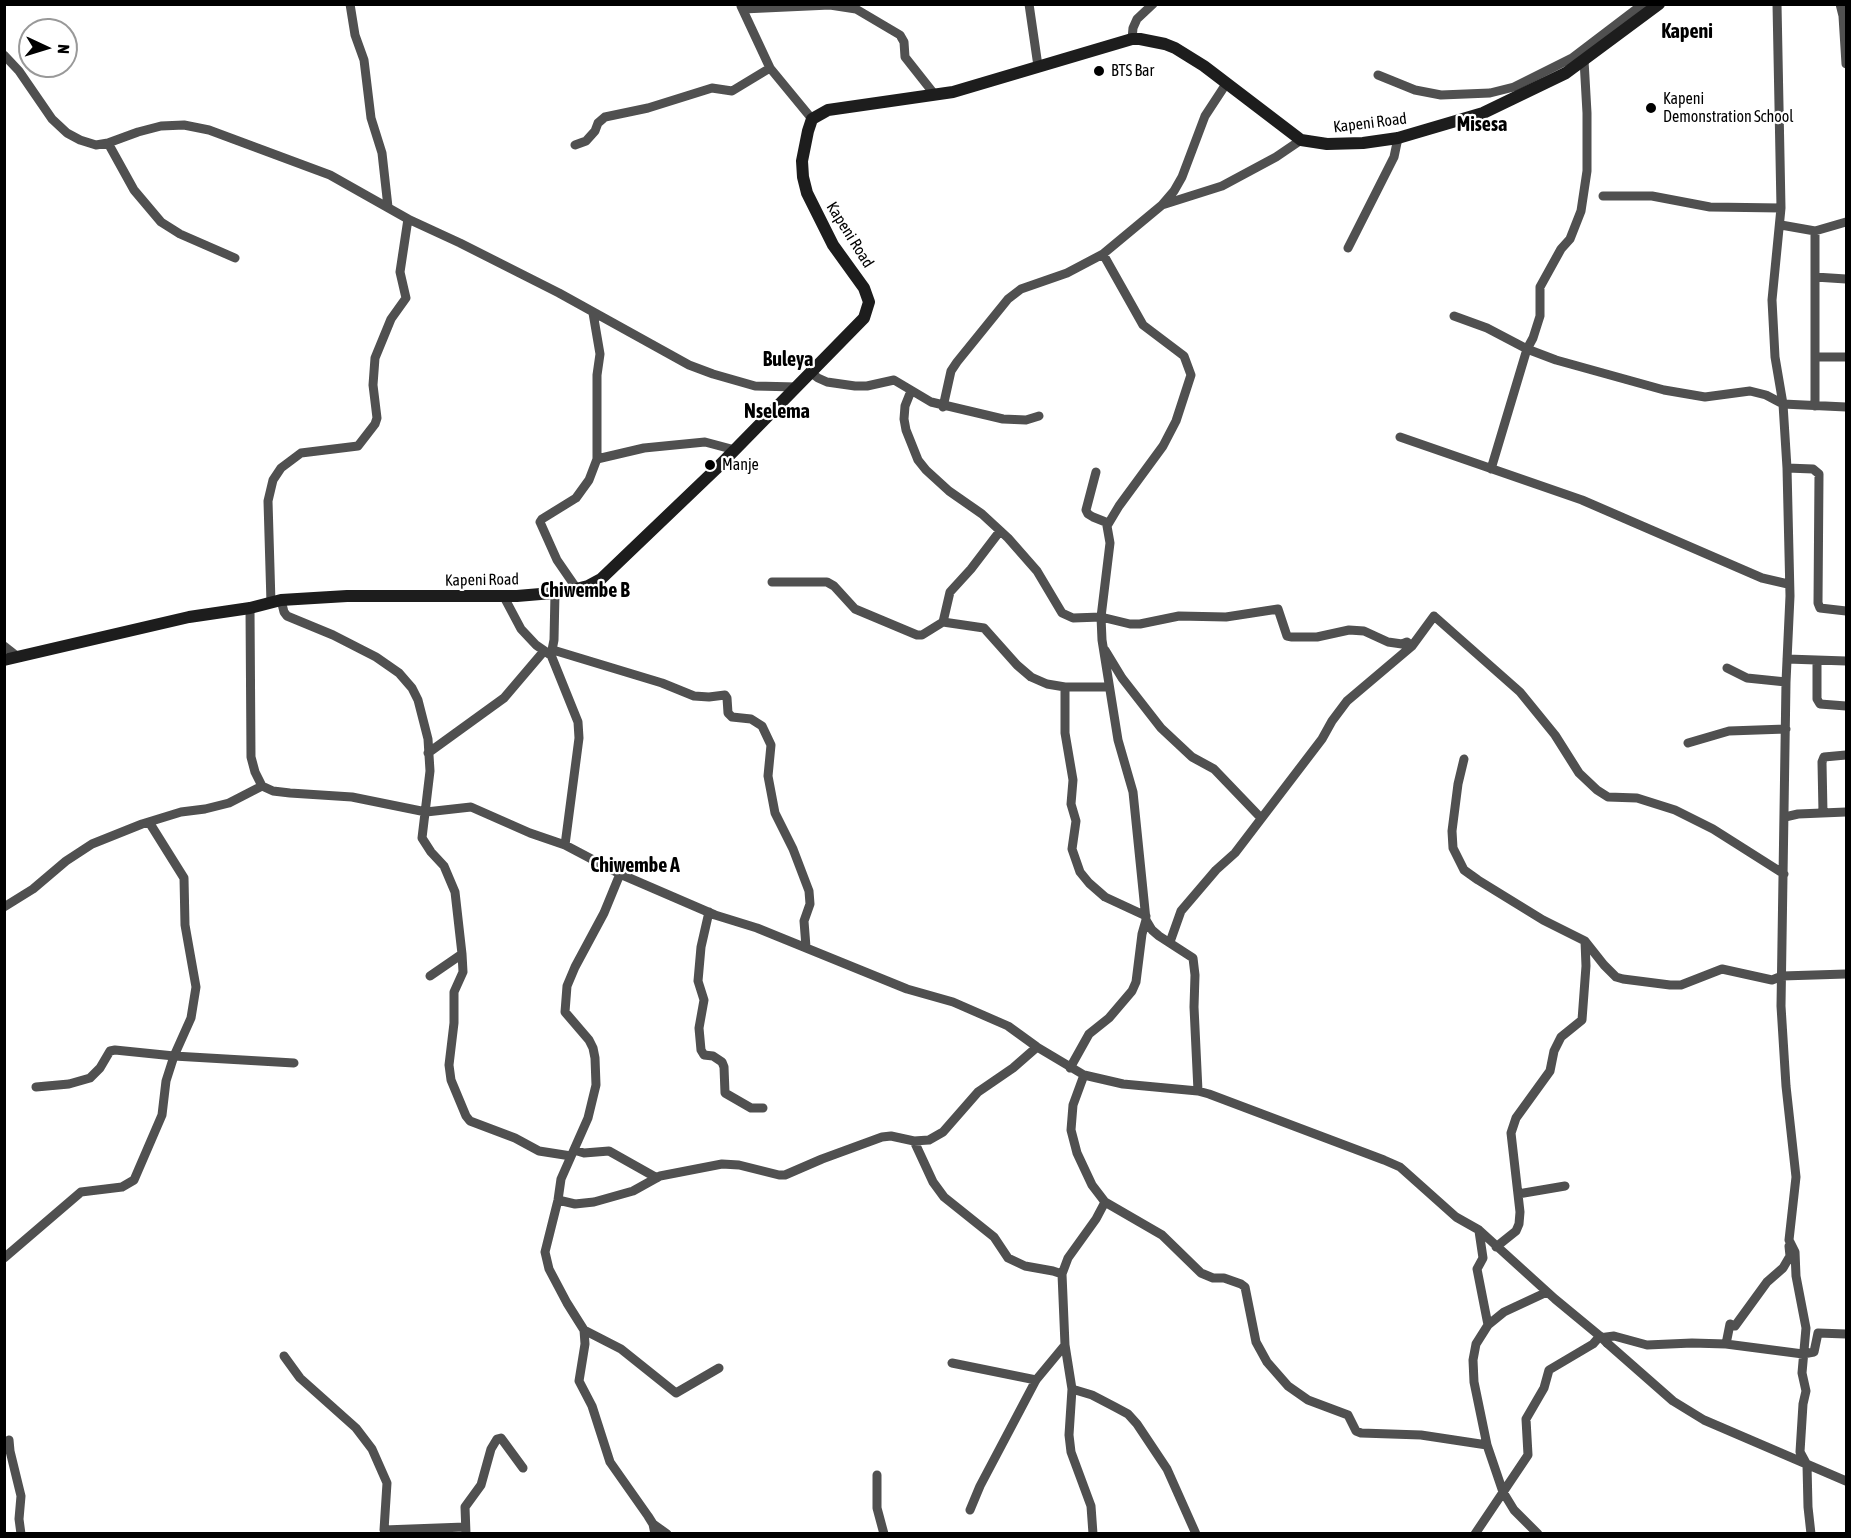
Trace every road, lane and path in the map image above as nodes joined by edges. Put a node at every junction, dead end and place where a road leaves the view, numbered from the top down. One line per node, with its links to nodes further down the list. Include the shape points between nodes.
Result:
1 (350, 4): 25 (street, via 364,60 370,118 382,153)
2 (1029, 4): 13 (street)
3 (1153, 4): 9 (street, via 1137,19)
4 (1643, 4): 15 (street, via 1572,58 1514,87 1490,93 1441,94 1415,90)
5 (1659, 4): 11 (main road, Kapeni Road)
6 (1777, 4): 26 (street)
7 (1840, 4): 12 (street)
8 (741, 7): 14 (street); 17 (street, via 830,5 856,9 900,35 905,57)
9 (1132, 39): 13 (main road, Kapeni Road); 16 (main road, Kapeni Road, via 1171,46)
10 (4, 56): 21 (street, via 60,127 89,143)
11 (1584, 60): 19 (main road, Kapeni Road, via 1566,73 1483,113); 38 (street, via 1587,171 1581,211 1570,239 1540,287 1540,316)
12 (1846, 64)
13 (1038, 66): 17 (main road, Kapeni Road)
14 (770, 68): 18 (street); 22 (street, via 732,91 712,88 605,117 586,141)
15 (1378, 75)
16 (1226, 84): 20 (main road, Kapeni Road); 24 (street, via 1205,116 1182,177)
17 (935, 95): 18 (main road, Kapeni Road, via 842,107)
18 (812, 119): 41 (main road, Kapeni Road, via 802,161 807,193 868,302 864,318)
19 (1398, 138): 20 (main road, Kapeni Road, via 1341,144); 31 (street, via 1387,174)
20 (1301, 140): 24 (street, via 1222,186)
21 (108, 143): 25 (street, via 161,126 198,127 330,175); 33 (street, via 134,190 161,222)
22 (574, 145)
23 (1603, 196): 26 (street, via 1652,196 1710,207)
24 (1162, 204): 32 (street)
25 (388, 207): 27 (street)
26 (1781, 208): 29 (street)
27 (408, 219): 36 (street); 62 (street, via 400,273 406,297 391,319 375,358 375,424 358,446 301,453 285,464 273,480 268,501)
28 (1846, 222): 30 (street)
29 (1781, 225): 30 (street); 44 (street, via 1772,300 1775,357)
30 (1815, 231): 34 (street)
31 (1348, 248)
32 (1103, 254): 45 (street, via 1067,273 1021,289 1008,299 951,371); 55 (street, via 1143,325 1184,356 1191,375 1163,446)
33 (236, 258)
34 (1815, 277): 35 (street); 39 (street)
35 (1846, 279)
36 (593, 313): 42 (street, via 713,374 755,386); 51 (street, via 600,354)
37 (1454, 316): 38 (street)
38 (1527, 349): 44 (street, via 1664,390 1705,397 1750,391); 53 (street)
39 (1816, 357): 40 (street); 46 (street)
40 (1846, 357)
41 (810, 372): 42 (main road, Kapeni Road); 43 (street, via 827,382 855,386 894,380)
42 (797, 387): 50 (main road, Kapeni Road)
43 (911, 391): 45 (street); 56 (street, via 904,419 918,460)
44 (1783, 404): 46 (street); 52 (street)
45 (943, 406): 48 (street, via 1016,421)
46 (1815, 406): 47 (street)
47 (1846, 407)
48 (1039, 416)
49 (1400, 437): 53 (street)
50 (735, 450): 51 (street, via 698,442 644,448); 59 (main road, Kapeni Road, via 617,566 601,579)
51 (597, 459): 59 (street, via 576,498 540,522 557,560)
52 (1787, 468): 58 (street); 64 (street, via 1813,468 1819,474 1818,603 1820,608)
53 (1491, 469): 58 (street, via 1582,500 1762,578)
54 (1096, 472): 55 (street, via 1086,510 1093,518)
55 (1108, 523): 65 (street, via 1110,543)
56 (1000, 531): 65 (street, via 1037,572 1062,613 1073,618); 66 (street, via 950,592)
57 (772, 582): 66 (street, via 827,582 855,609 916,635 925,634)
58 (1788, 584): 72 (street)
59 (577, 589): 60 (main road, Kapeni Road)
60 (555, 593): 61 (main road, Kapeni Road); 70 (street)
61 (504, 597): 62 (main road, Kapeni Road, via 335,596); 70 (street, via 521,629)
62 (276, 601): 63 (main road, Kapeni Road); 83 (street, via 287,616 376,657 406,679 418,700)
63 (250, 608): 71 (main road, Kapeni Road, via 189,617); 86 (street, via 251,757)
64 (1846, 611)
65 (1101, 617): 67 (street); 69 (street, via 1140,624 1179,616 1226,617 1278,609 1287,636 1292,638 1356,631)
66 (943, 621): 78 (street, via 984,628 1031,677)
67 (1102, 640): 79 (street); 91 (street, via 1122,678 1161,728 1192,757 1214,769)
68 (4, 646): 71 (street)
69 (1412, 646): 91 (street, via 1347,701); 95 (street, via 1431,618 1437,617 1520,692 1551,729 1579,773 1597,790 1608,798 1637,798 1675,810)
70 (549, 652): 83 (street, via 504,698); 93 (street, via 578,722); 101 (street, via 669,685 694,696 725,695 730,715 751,719 762,726 771,745 768,776 775,813 809,891 810,904 804,921)
71 (18, 657): 73 (main road, Kapeni Road)
72 (1787, 659): 74 (street); 77 (street)
73 (4, 660)
74 (1817, 661): 75 (street); 80 (street, via 1820,704)
75 (1846, 661)
76 (1727, 668): 77 (street, via 1747,678)
77 (1786, 682): 81 (street)
78 (1065, 687): 79 (street); 98 (street, via 1064,727 1076,821 1072,849 1080,872 1105,897)
79 (1108, 687): 98 (street, via 1133,792)
80 (1846, 706)
81 (1786, 729): 82 (street, via 1729,731); 90 (street)
82 (1688, 743)
83 (428, 753): 87 (street)
84 (1846, 755): 89 (street, via 1824,757 1822,762)
85 (1464, 759): 99 (street, via 1452,831 1453,848 1464,870 1543,920)
86 (262, 786): 87 (street, via 290,793 352,797); 92 (street, via 229,802)
87 (426, 812): 93 (street, via 471,807); 102 (street, via 422,838 444,866 454,892)
88 (1846, 812): 89 (street)
89 (1823, 813): 90 (street)
90 (1785, 817): 95 (street)
91 (1261, 818): 100 (street, via 1181,911)
92 (149, 822): 96 (street, via 93,844); 107 (street, via 184,878 185,925 195,977 195,1003)
93 (565, 844): 94 (street)
94 (620, 874): 97 (street); 115 (street, via 567,986 565,1012 589,1040 596,1072 590,1110)
95 (1784, 874): 105 (street)
96 (4, 907)
97 (709, 912): 101 (street); 113 (street, via 698,981 704,1000 699,1028 701,1050 722,1062 724,1093 751,1108)
98 (1146, 918): 100 (street, via 1152,930); 109 (street, via 1132,992 1089,1034)
99 (1585, 941): 105 (street, via 1610,971 1623,979 1682,985 1722,969 1772,980); 118 (street, via 1582,1020 1562,1037 1550,1071 1516,1118 1512,1130)
100 (1170, 942): 112 (street, via 1194,962)
101 (806, 947): 106 (street, via 907,989 953,1002 1008,1026)
102 (462, 954): 104 (street); 115 (street, via 463,972 454,992 449,1073 466,1116 539,1151)
103 (1846, 974): 105 (street)
104 (430, 976)
105 (1782, 976): 122 (street, via 1786,1086 1796,1177)
106 (1037, 1047): 109 (street); 114 (street, via 978,1092 943,1132)
107 (174, 1056): 108 (street); 111 (street, via 110,1051 90,1078); 124 (street, via 162,1115 134,1180 122,1187 81,1192)
108 (294, 1063)
109 (1070, 1068): 110 (street)
110 (1084, 1075): 112 (street, via 1123,1084); 120 (street, via 1073,1105 1071,1130 1087,1175)
111 (36, 1087)
112 (1198, 1091): 121 (street, via 1400,1167 1456,1217)
113 (763, 1108)
114 (914, 1142): 116 (street, via 882,1137 785,1175 722,1164); 125 (street, via 944,1197 994,1237 1008,1258 1024,1266)
115 (572, 1153): 116 (street, via 609,1150); 119 (street, via 561,1179)
116 (657, 1178): 119 (street, via 633,1191 594,1202 575,1204)
117 (1565, 1186): 118 (street)
118 (1518, 1194): 123 (street, via 1519,1227)
119 (558, 1200): 128 (street, via 546,1257)
120 (1105, 1202): 125 (street, via 1068,1258); 140 (street, via 1162,1235 1205,1276 1245,1287 1256,1342 1267,1362 1296,1393 1348,1415 1361,1433 1421,1435)
121 (1479, 1230): 123 (street); 127 (street, via 1483,1258 1478,1269)
122 (1789, 1240): 131 (street, via 1790,1256 1783,1268 1767,1282 1735,1326 1730,1324); 133 (street, via 1795,1251 1806,1328)
123 (1496, 1247): 126 (street)
124 (4, 1258)
125 (1062, 1274): 132 (street)
126 (1546, 1292): 127 (street, via 1504,1312); 130 (street)
127 (1488, 1325): 140 (street, via 1476,1344 1473,1360)
128 (584, 1330): 136 (street, via 621,1349 676,1393); 147 (street, via 579,1381 592,1406 611,1465)
129 (1846, 1334): 133 (street, via 1818,1333 1814,1352)
130 (1602, 1338): 131 (street, via 1614,1336 1647,1346); 141 (street, via 1673,1401 1704,1420); 145 (street, via 1549,1370 1544,1388 1526,1419 1528,1455)
131 (1726, 1344): 133 (street)
132 (1065, 1345): 137 (street); 138 (street)
133 (1803, 1354): 141 (street, via 1806,1391 1800,1452)
134 (284, 1356): 148 (street, via 300,1378 356,1428 372,1449 387,1483 384,1530)
135 (952, 1363): 137 (street)
136 (719, 1368)
137 (1036, 1380): 146 (street)
138 (1072, 1389): 152 (street, via 1071,1452 1090,1500); 153 (street, via 1115,1407 1137,1424 1167,1469)
139 (9, 1440): 149 (street, via 21,1496)
140 (1487, 1445): 145 (street)
141 (1807, 1465): 144 (street); 156 (street)
142 (523, 1468): 148 (street, via 501,1438 497,1439 480,1485 465,1507)
143 (877, 1475): 151 (street, via 877,1508)
144 (1846, 1481)
145 (1503, 1492): 154 (street); 155 (street, via 1514,1510)
146 (970, 1510)
147 (654, 1529): 150 (street)
148 (466, 1530)
149 (21, 1533)
150 (667, 1533)
151 (884, 1533)
152 (1093, 1533)
153 (1196, 1533)
154 (1475, 1533)
155 (1538, 1533)
156 (1811, 1533)

